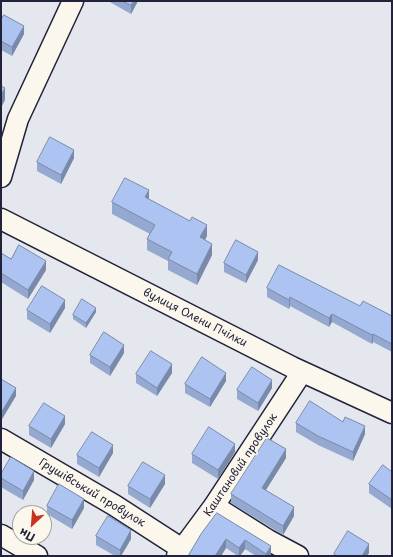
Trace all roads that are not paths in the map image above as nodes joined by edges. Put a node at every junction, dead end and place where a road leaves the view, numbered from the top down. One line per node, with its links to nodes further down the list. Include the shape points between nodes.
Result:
1 (73, 1): 2 (street, via 18,119)
2 (1, 177)
3 (1, 218): 4 (street, вулиця Олени Пчілки)
4 (302, 372): 5 (street, вулиця Олени Пчілки); 7 (street, Каштановий провулок)
5 (392, 413)
6 (1, 439): 9 (street, Грушівський провулок, via 114,505)
7 (214, 506): 9 (street, Каштановий провулок); 11 (street)
8 (1, 535): 10 (street)
9 (179, 552)
10 (37, 556)
11 (298, 556)

